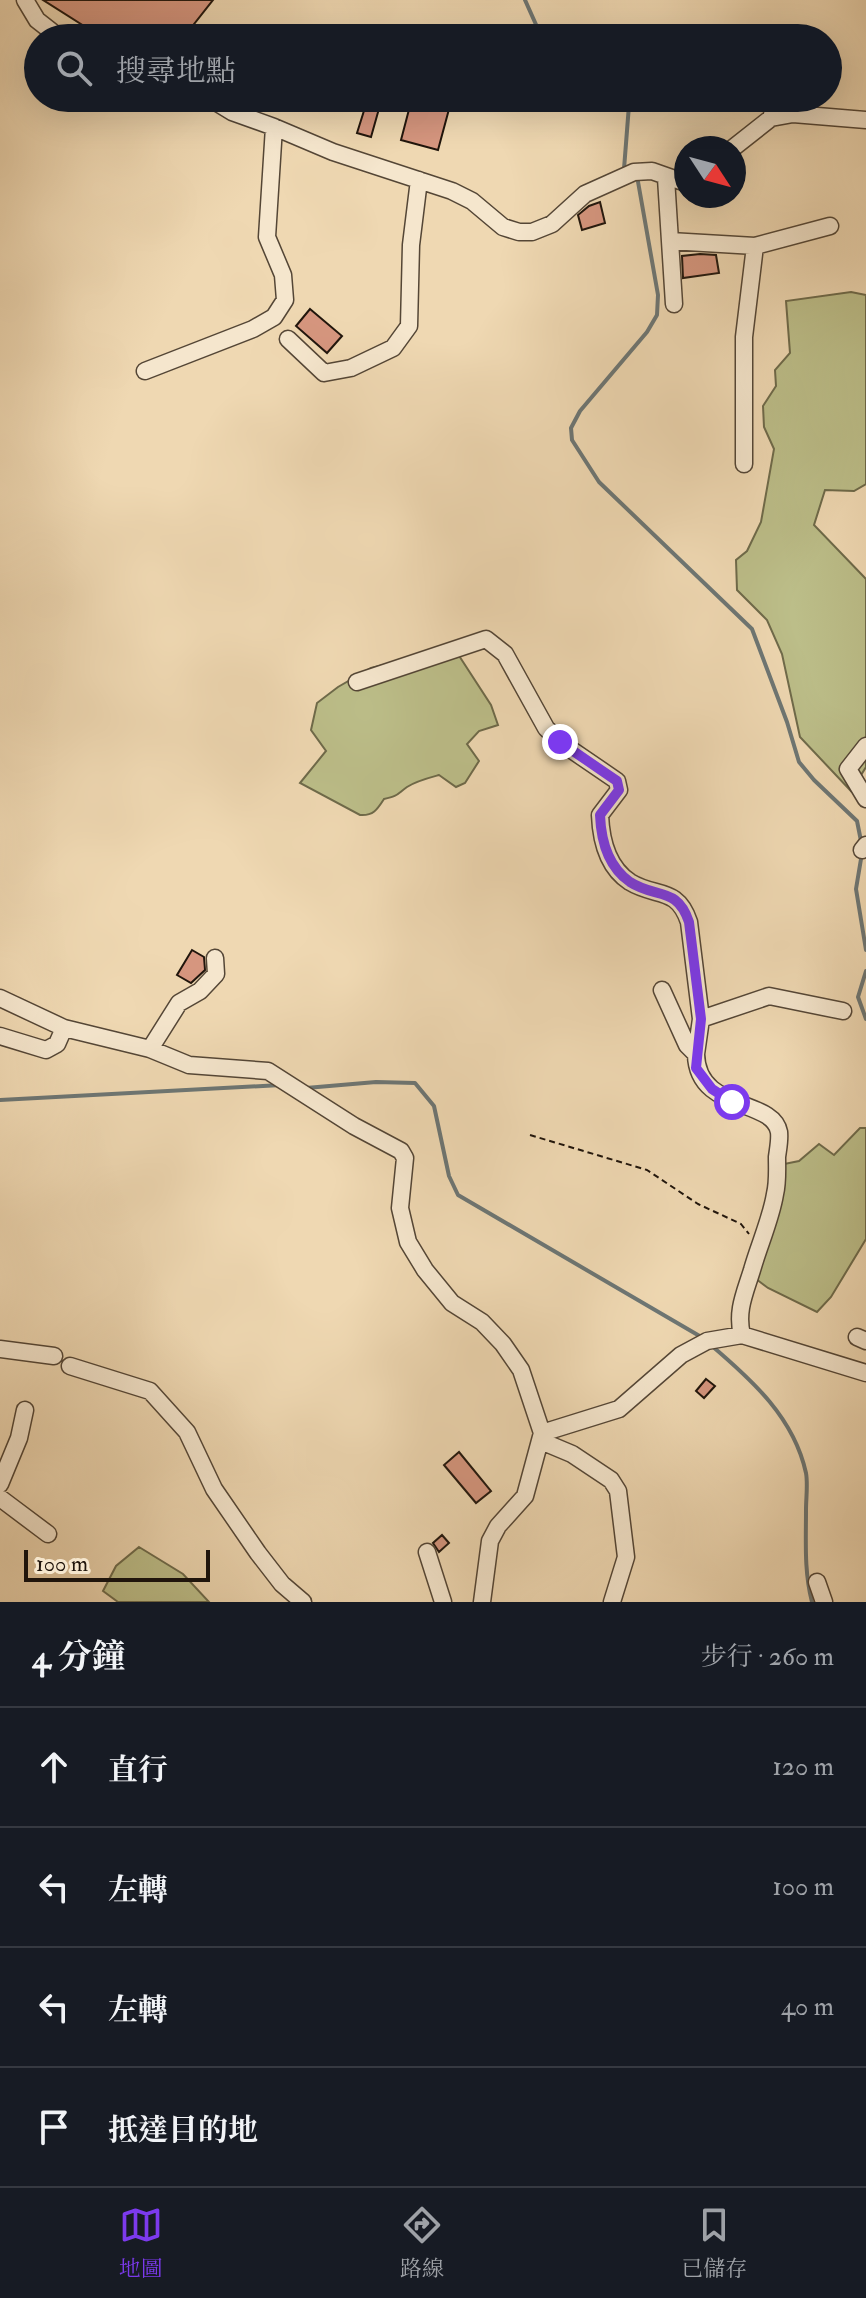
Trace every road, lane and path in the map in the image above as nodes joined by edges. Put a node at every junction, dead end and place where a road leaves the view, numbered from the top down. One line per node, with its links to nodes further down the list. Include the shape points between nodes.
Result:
1 (25, 0): 2 (street)
2 (42, 24)
3 (232, 112): 7 (street)
4 (773, 112): 5 (street)
5 (771, 118): 6 (street, via 793,114); 8 (street)
6 (866, 120)
7 (274, 127): 10 (street); 17 (street, via 267,237 283,275 285,300 274,317 253,329)
8 (746, 138)
9 (666, 178): 10 (street, via 652,171 634,172 585,194 552,224 532,232 503,227 472,201); 11 (street); 13 (street)
10 (419, 180): 16 (street, via 409,326 393,348 351,368 324,373)
11 (674, 180)
12 (830, 226): 14 (street)
13 (670, 241): 14 (street); 15 (street)
14 (755, 246): 18 (street, via 744,337)
15 (674, 304)
16 (288, 339)
17 (145, 371)
18 (744, 464)
19 (357, 682): 26 (street, via 486,639 505,654 546,728 617,781 619,790 600,815 601,837 617,870 631,882 676,898 684,907)
20 (866, 746): 21 (street, via 848,769)
21 (866, 799)
22 (215, 958): 29 (street, via 216,974 179,1003)
23 (662, 990): 30 (street)
24 (0, 998): 27 (street)
25 (843, 1011): 26 (street, via 769,996)
26 (701, 1019): 30 (street)
27 (64, 1028): 28 (street, via 57,1044 46,1050); 29 (street)
28 (0, 1036)
29 (150, 1049): 39 (street, via 189,1065 268,1071 401,1151 405,1158 400,1208 408,1242 452,1303 482,1322 521,1370)
30 (696, 1054): 33 (street, via 696,1068 712,1089 755,1108 779,1130 775,1194 739,1311)
31 (530, 1135): 32 (path, via 647,1170 698,1204 741,1224)
32 (750, 1241)
33 (742, 1335): 37 (street); 39 (street, via 707,1341 681,1355 619,1409)
34 (0, 1349): 35 (street)
35 (54, 1356)
36 (70, 1366): 45 (street, via 150,1391 187,1432 214,1489 249,1540 282,1584)
37 (866, 1373)
38 (25, 1410): 40 (street)
39 (542, 1437): 47 (street, via 525,1496 490,1541); 48 (street, via 611,1480 618,1491 626,1557)
40 (0, 1484)
41 (0, 1498): 42 (street)
42 (48, 1534)
43 (427, 1552): 46 (street)
44 (817, 1582): 49 (street)
45 (303, 1602)
46 (443, 1602)
47 (482, 1602)
48 (612, 1602)
49 (824, 1602)

